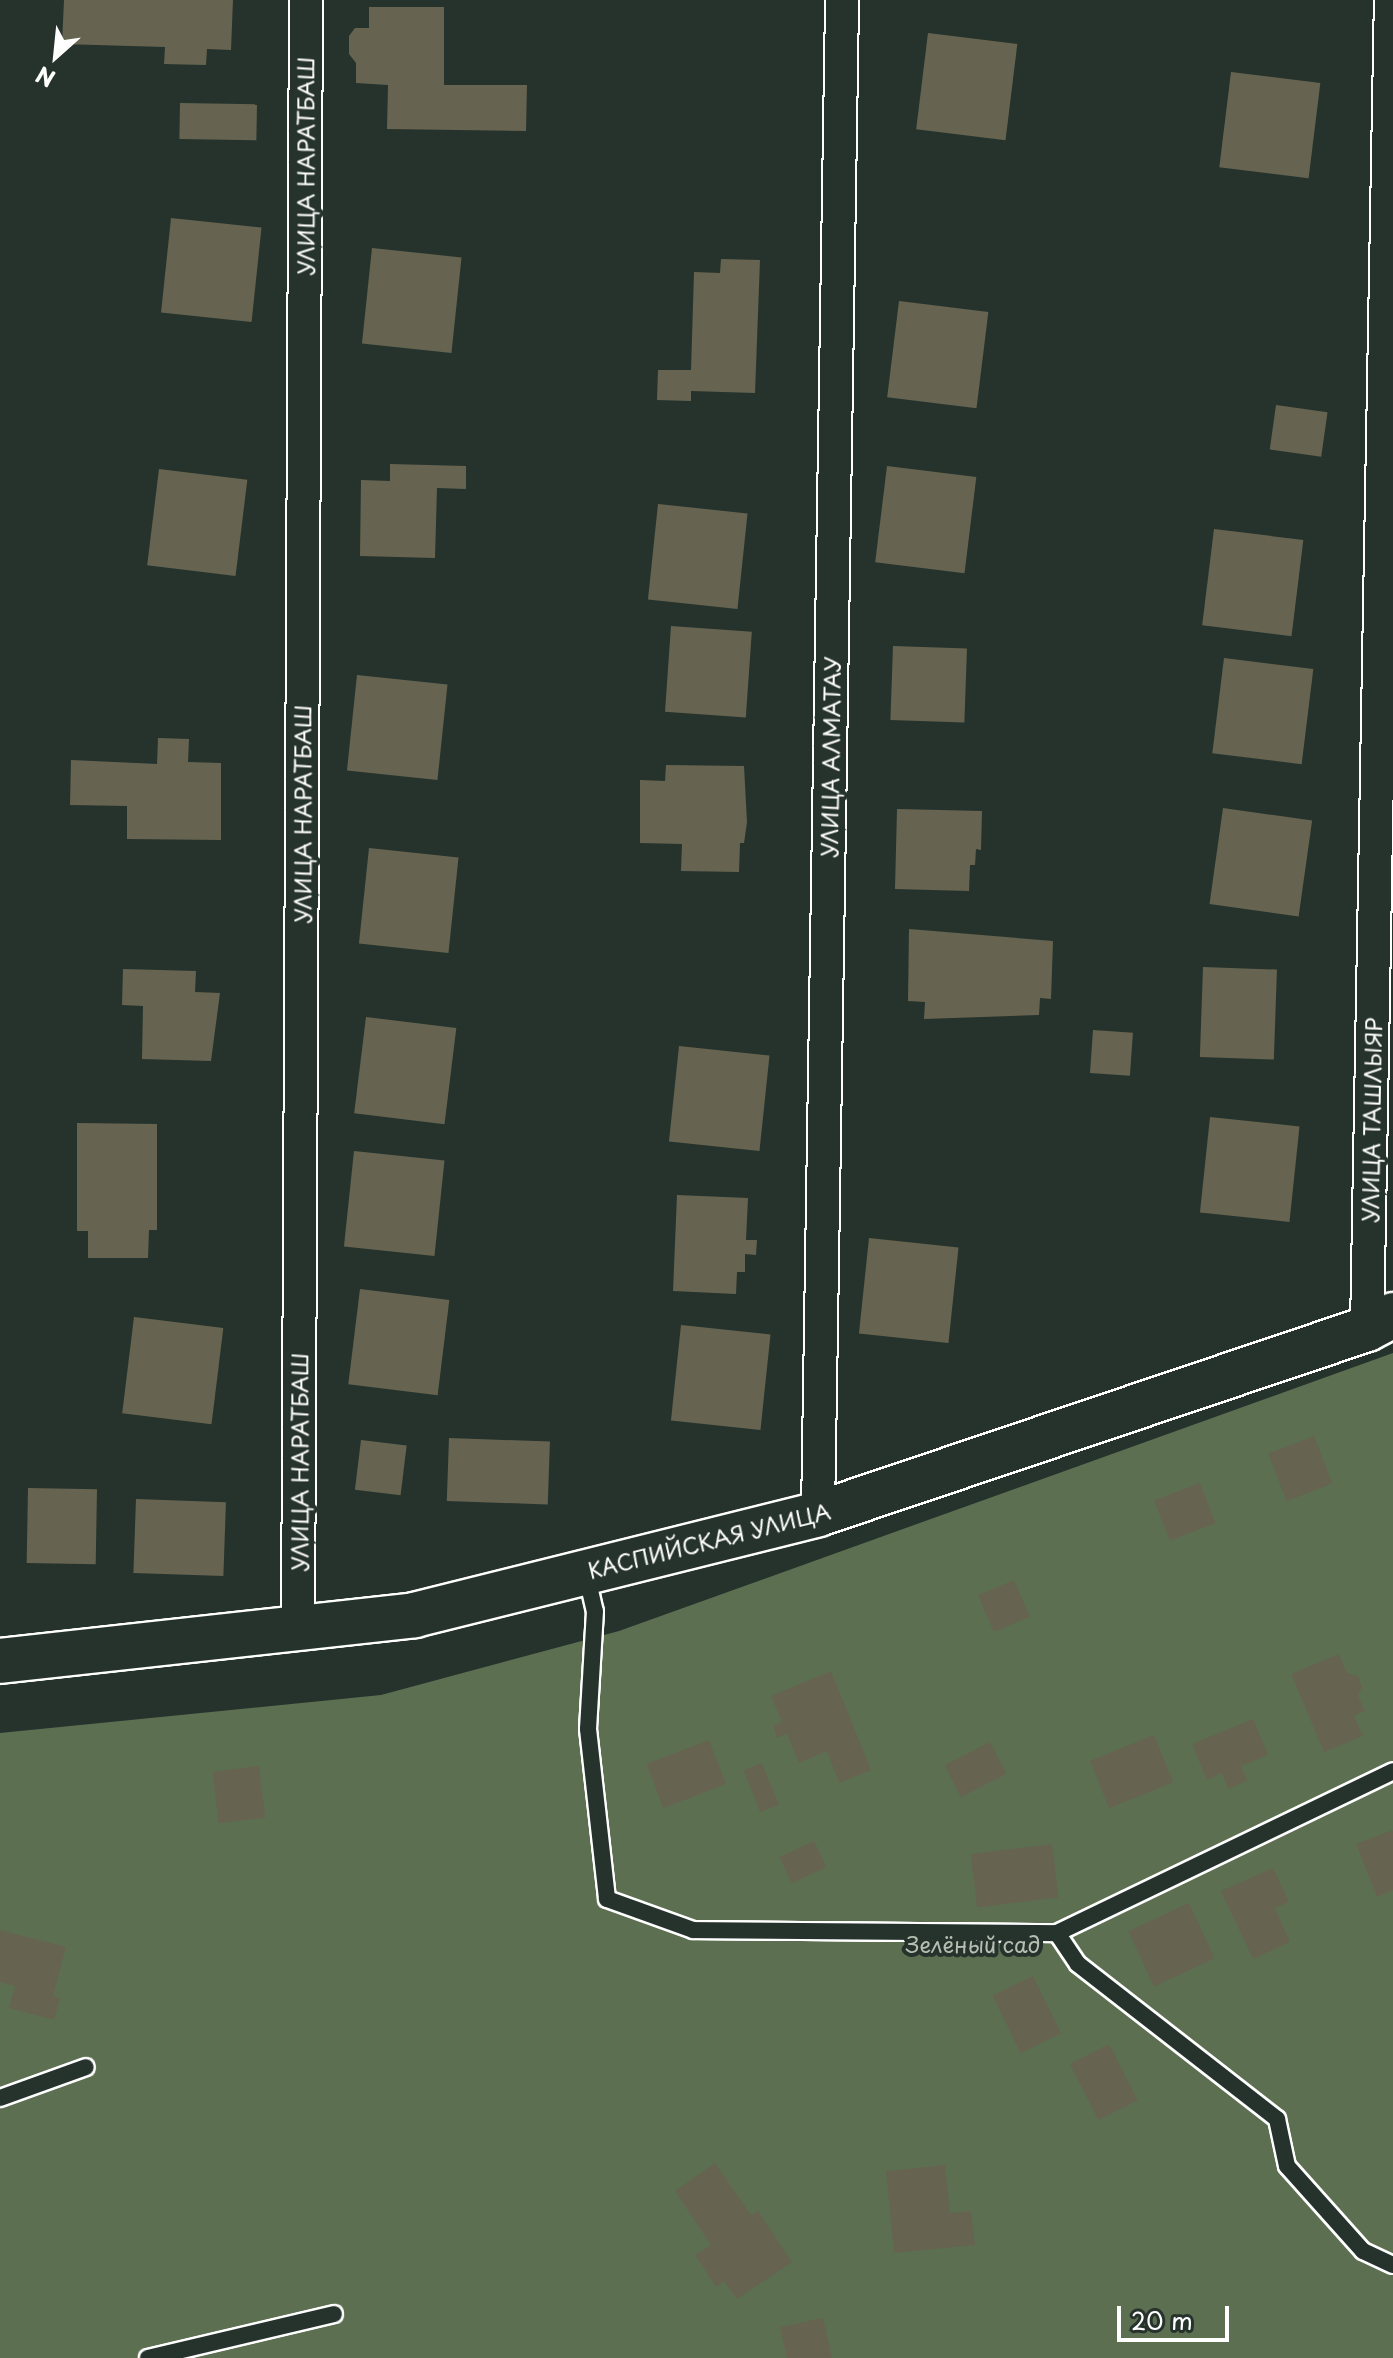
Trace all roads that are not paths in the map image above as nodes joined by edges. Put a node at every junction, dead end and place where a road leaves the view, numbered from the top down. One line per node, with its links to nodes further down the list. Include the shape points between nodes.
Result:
1 (306, 0): 7 (street, УЛИЦА НАРАТБАШ)
2 (842, 0): 5 (street, УЛИЦА АЛМАТАУ)
3 (1391, 0): 4 (street, УЛИЦА ТАШЛЫЯР)
4 (1380, 1322): 5 (street, КАСПИЙСКАЯ УЛИЦА)
5 (818, 1514): 6 (street, КАСПИЙСКАЯ УЛИЦА)
6 (586, 1572): 7 (street, КАСПИЙСКАЯ УЛИЦА, via 414,1615); 10 (lane, via 595,1611 588,1729 607,1899 693,1930)
7 (298, 1629): 8 (street, КАСПИЙСКАЯ УЛИЦА)
8 (0, 1661)
9 (1393, 1771): 10 (lane)
10 (1057, 1933): 13 (lane, via 1078,1964 1277,2119 1287,2166 1363,2251)
11 (86, 2067): 12 (lane)
12 (0, 2098)
13 (1393, 2265)
14 (334, 2314): 15 (lane)
15 (148, 2358)

